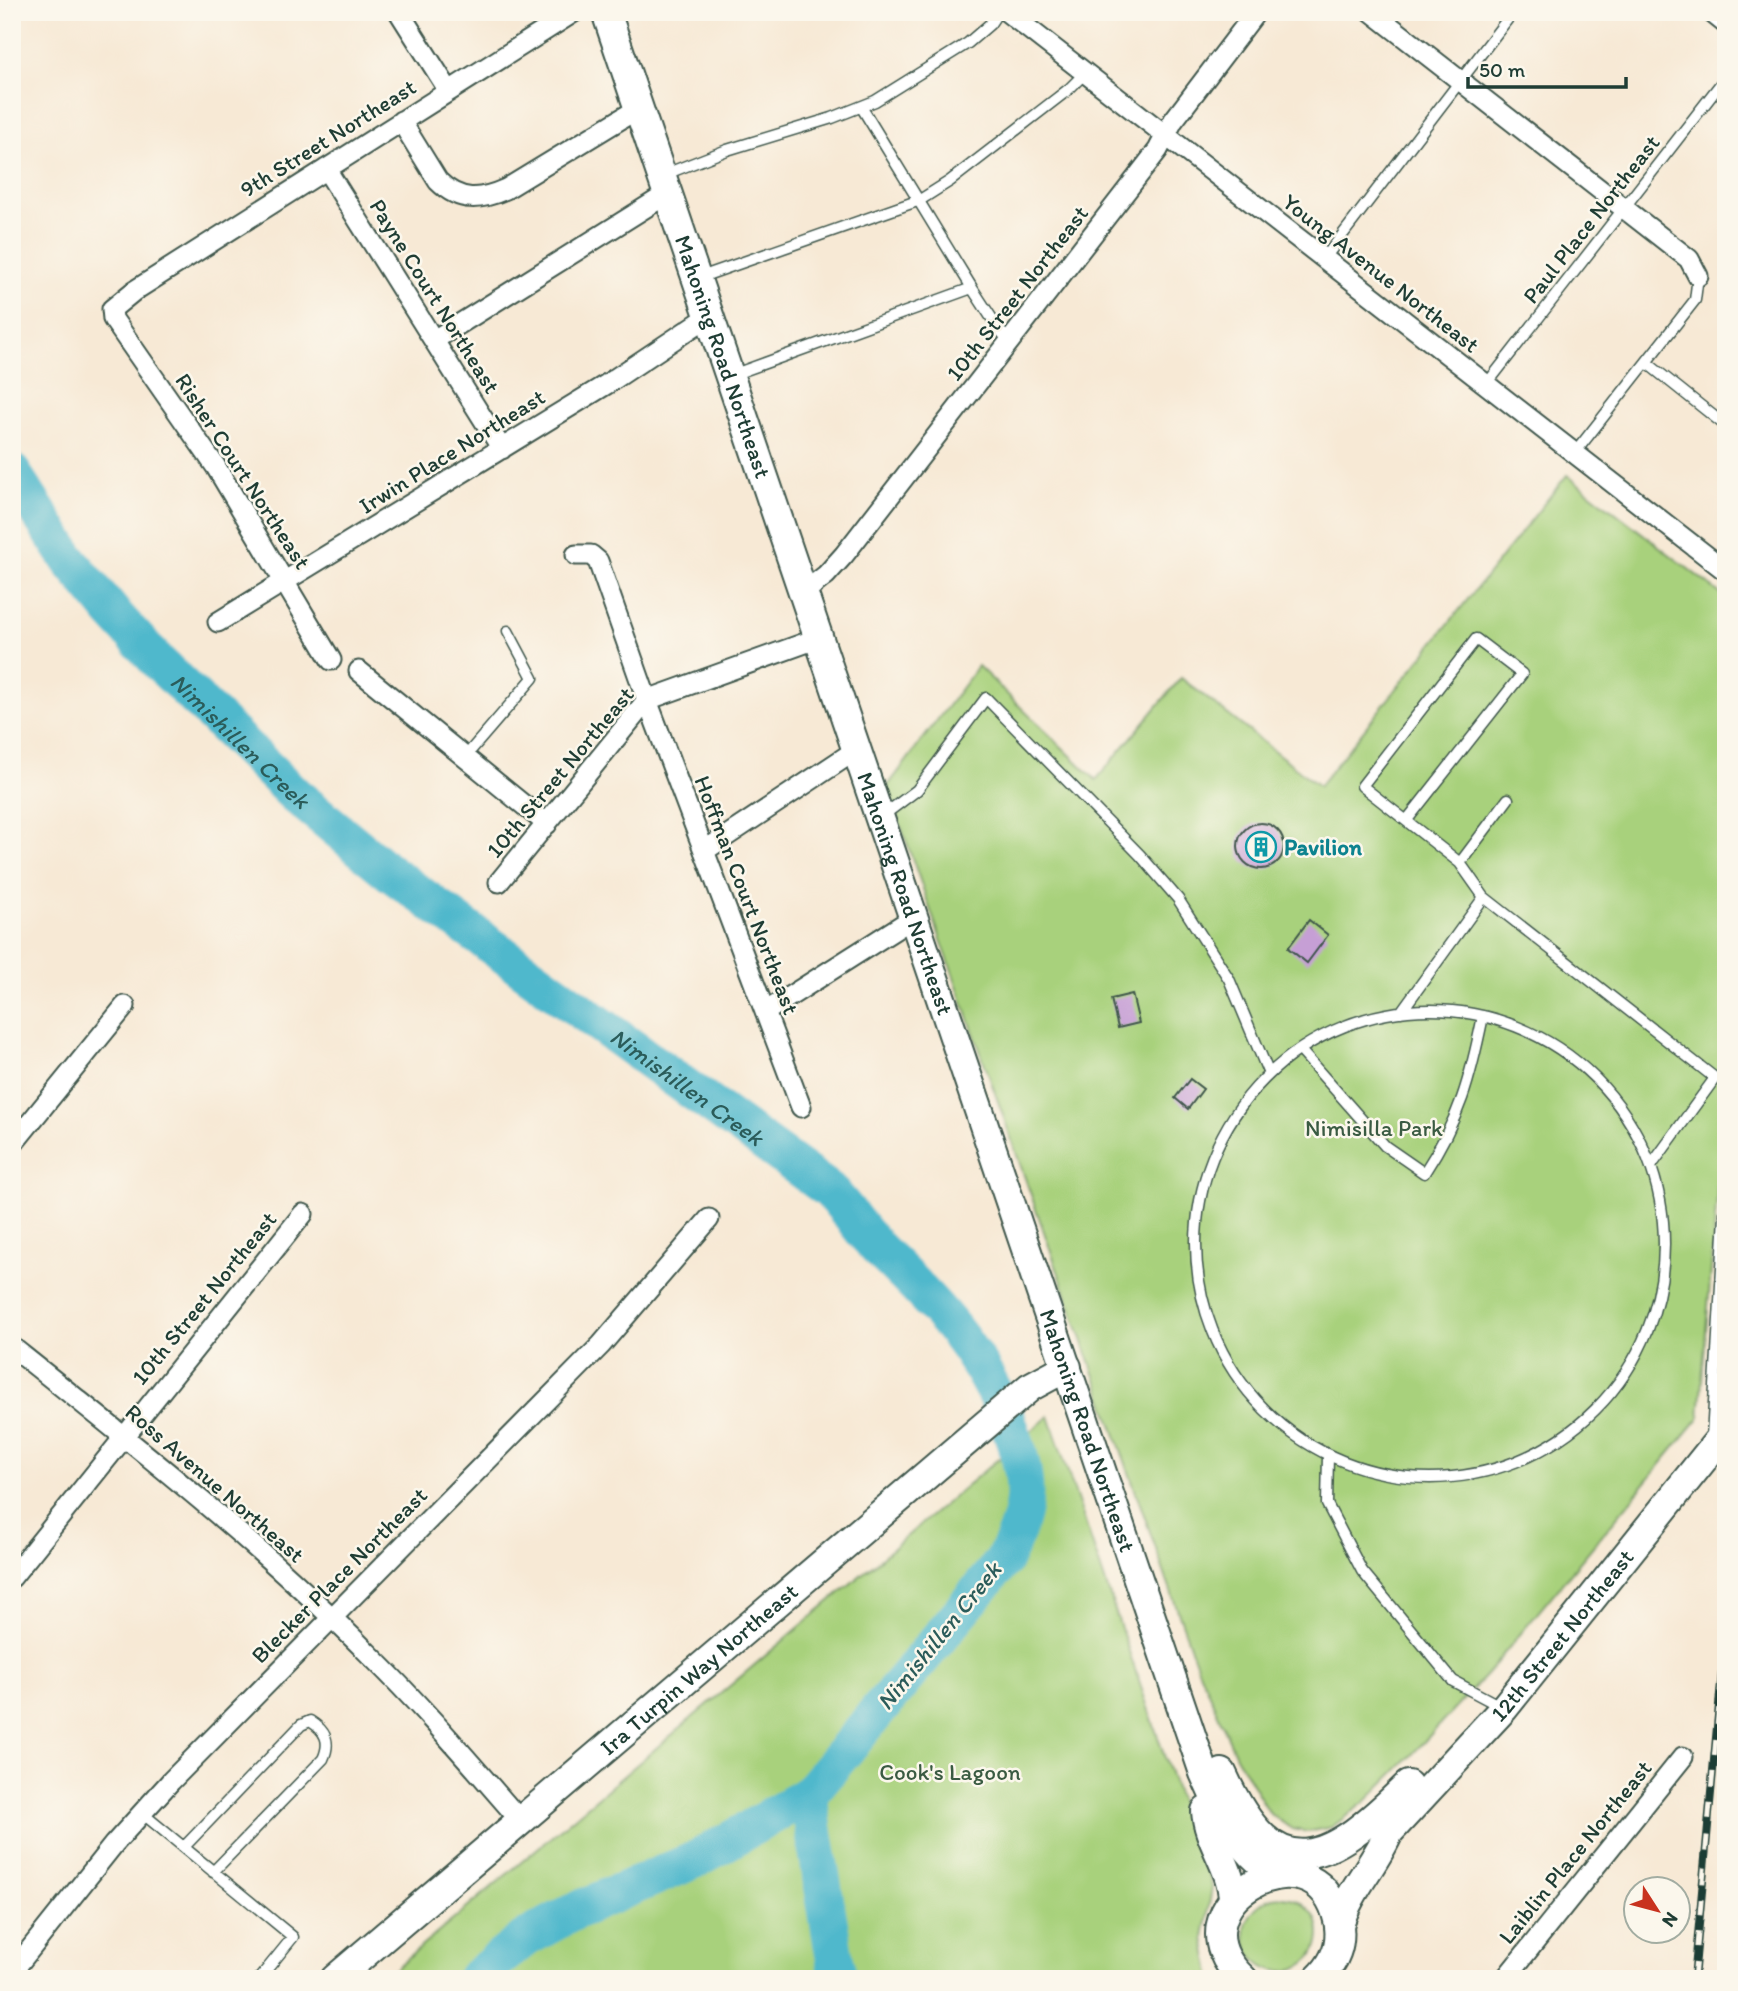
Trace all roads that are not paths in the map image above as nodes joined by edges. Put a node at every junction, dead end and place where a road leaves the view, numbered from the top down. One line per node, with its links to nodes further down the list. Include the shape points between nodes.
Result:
1 (399, 12): 14 (street)
2 (573, 12): 14 (street, 9th Street Northeast)
3 (606, 12): 15 (main road, Mahoning Road Northeast)
4 (998, 12): 16 (lane, via 968,43)
5 (1007, 12): 11 (street, Young Avenue Northeast)
6 (1256, 12): 18 (street, 10th Street Northeast)
7 (1372, 12): 13 (street)
8 (1513, 12): 13 (lane)
9 (1711, 12): 10 (street)
10 (1726, 24)
11 (1085, 73): 18 (street, Young Avenue Northeast); 21 (lane)
12 (1726, 77): 22 (lane, Paul Place Northeast)
13 (1462, 82): 22 (street); 23 (lane)
14 (449, 91): 17 (street, 9th Street Northeast)
15 (639, 108): 17 (street, via 506,189 478,198 447,190); 20 (main road, Mahoning Road Northeast)
16 (862, 108): 20 (lane, via 727,150); 21 (lane)
17 (401, 121): 19 (street, 9th Street Northeast)
18 (1166, 136): 23 (street, Young Avenue Northeast); 30 (street, 10th Street Northeast)
19 (326, 169): 27 (street, 9th Street Northeast); 29 (street, Payne Court Northeast)
20 (664, 185): 25 (main road, Mahoning Road Northeast); 29 (street)
21 (920, 200): 25 (lane); 26 (lane)
22 (1623, 209): 24 (street, via 1689,259); 33 (lane, Paul Place Northeast)
23 (1323, 259): 33 (street, Young Avenue Northeast)
24 (1698, 276): 31 (lane, via 1695,300)
25 (696, 279): 28 (main road, Mahoning Road Northeast)
26 (972, 288): 30 (lane); 32 (lane)
27 (112, 309): 39 (street, Risher Court Northeast, via 113,320 216,467)
28 (709, 316): 32 (main road, Mahoning Road Northeast); 35 (street, Irwin Place Northeast)
29 (434, 340): 35 (street, Payne Court Northeast)
30 (1010, 342): 40 (street, 10th Street Northeast, via 844,555)
31 (1647, 363): 34 (lane); 36 (lane)
32 (729, 376): 40 (main road, Mahoning Road Northeast)
33 (1486, 386): 36 (street, Young Avenue Northeast)
34 (1726, 426)
35 (502, 449): 39 (street, Irwin Place Northeast)
36 (1574, 454): 38 (street, Young Avenue Northeast)
37 (576, 555): 46 (street, via 591,555 598,561)
38 (1726, 571)
39 (285, 582): 41 (street, Irwin Place Northeast); 44 (street, Risher Court Northeast)
40 (803, 593): 43 (main road, Mahoning Road Northeast)
41 (218, 622)
42 (508, 631): 48 (lane, via 533,678)
43 (819, 638): 46 (street, 10th Street Northeast); 47 (main road, Mahoning Road Northeast)
44 (331, 660)
45 (359, 671): 48 (street)
46 (647, 700): 52 (street, 10th Street Northeast); 53 (street, Hoffman Court Northeast)
47 (856, 750): 50 (main road, Mahoning Road Northeast); 53 (street)
48 (465, 757): 52 (street)
49 (1508, 799): 54 (lane)
50 (879, 819): 57 (main road, Mahoning Road Northeast); 63 (lane, via 917,790 986,698 1178,899 1228,979)
51 (1407, 820): 51 (lane, via 1363,786 1476,639 1522,674); 54 (lane)
52 (547, 824): 55 (street, 10th Street Northeast)
53 (704, 851): 59 (street, Hoffman Court Northeast)
54 (1460, 863): 56 (lane)
55 (499, 882)
56 (1484, 897): 60 (lane); 64 (lane)
57 (913, 918): 59 (street); 72 (main road, Mahoning Road Northeast)
58 (125, 1006): 66 (street)
59 (765, 1012): 65 (street, Hoffman Court Northeast)
60 (1401, 1012): 61 (lane, via 1434,1010); 62 (lane, via 1348,1026)
61 (1483, 1016): 62 (lane, via 1463,1102 1424,1173 1385,1146); 67 (lane, via 1529,1032 1588,1072 1620,1108)
62 (1300, 1051): 63 (lane)
63 (1269, 1074): 75 (lane, via 1233,1118 1203,1186 1196,1235 1199,1285 1223,1354 1251,1395 1286,1430)
64 (1721, 1078): 67 (lane)
65 (801, 1107)
66 (12, 1145)
67 (1651, 1166): 75 (lane, via 1664,1245 1655,1306 1631,1363 1583,1420 1521,1460 1448,1478 1399,1476)
68 (1726, 1200): 74 (lane)
69 (303, 1214): 73 (street, 10th Street Northeast)
70 (709, 1219): 77 (street, Blecker Place Northeast, via 601,1345)
71 (12, 1347): 73 (street, Ross Avenue Northeast)
72 (1067, 1367): 78 (main road, Mahoning Road Northeast); 83 (main road, Ira Turpin Way Northeast, via 1030,1387)
73 (124, 1436): 76 (street, 10th Street Northeast); 77 (street, Ross Avenue Northeast)
74 (1718, 1441): 79 (main road, 12th Street Northeast)
75 (1328, 1456): 79 (lane, via 1327,1504 1362,1571 1453,1681)
76 (12, 1577)
77 (332, 1618): 82 (street, Blecker Place Northeast); 83 (street, Ross Avenue Northeast, via 434,1721)
78 (1170, 1671): 79 (main road, via 1189,1686 1218,1765 1249,1822 1273,1845 1302,1854 1335,1846 1361,1830 1461,1729); 81 (main road, Mahoning Road Northeast)
79 (1504, 1708): 84 (main road, 12th Street Northeast)
80 (1683, 1757): 96 (street, Laiblin Place Northeast)
81 (1204, 1773): 87 (main road, Mahoning Road Northeast, via 1232,1833 1247,1852); 88 (main road, Mahoning Road Northeast, via 1207,1825 1228,1869)
82 (142, 1813): 85 (lane); 90 (street, Blecker Place Northeast)
83 (520, 1820): 93 (main road, Ira Turpin Way Northeast)
84 (1390, 1832): 87 (main road, 12th Street Northeast, via 1326,1870); 89 (main road, 12th Street Northeast, via 1379,1857 1348,1899)
85 (184, 1847): 86 (lane); 86 (lane, via 301,1725 310,1721 319,1726 327,1736 323,1759)
86 (213, 1872): 92 (lane, via 293,1937)
87 (1285, 1875): 88 (main road, 12th Street Northeast, via 1249,1884); 89 (main road, Mahoning Road Northeast, via 1312,1883 1324,1894 1334,1907)
88 (1233, 1899): 91 (main road, via 1222,1932 1226,1956)
89 (1339, 1936): 94 (main road, 12th Street Northeast, via 1332,1962); 95 (main road, Mahoning Road Northeast)
90 (12, 1972)
91 (1237, 1976)
92 (259, 1979)
93 (335, 1979)
94 (1318, 1979)
95 (1352, 1979)
96 (1505, 1979)

